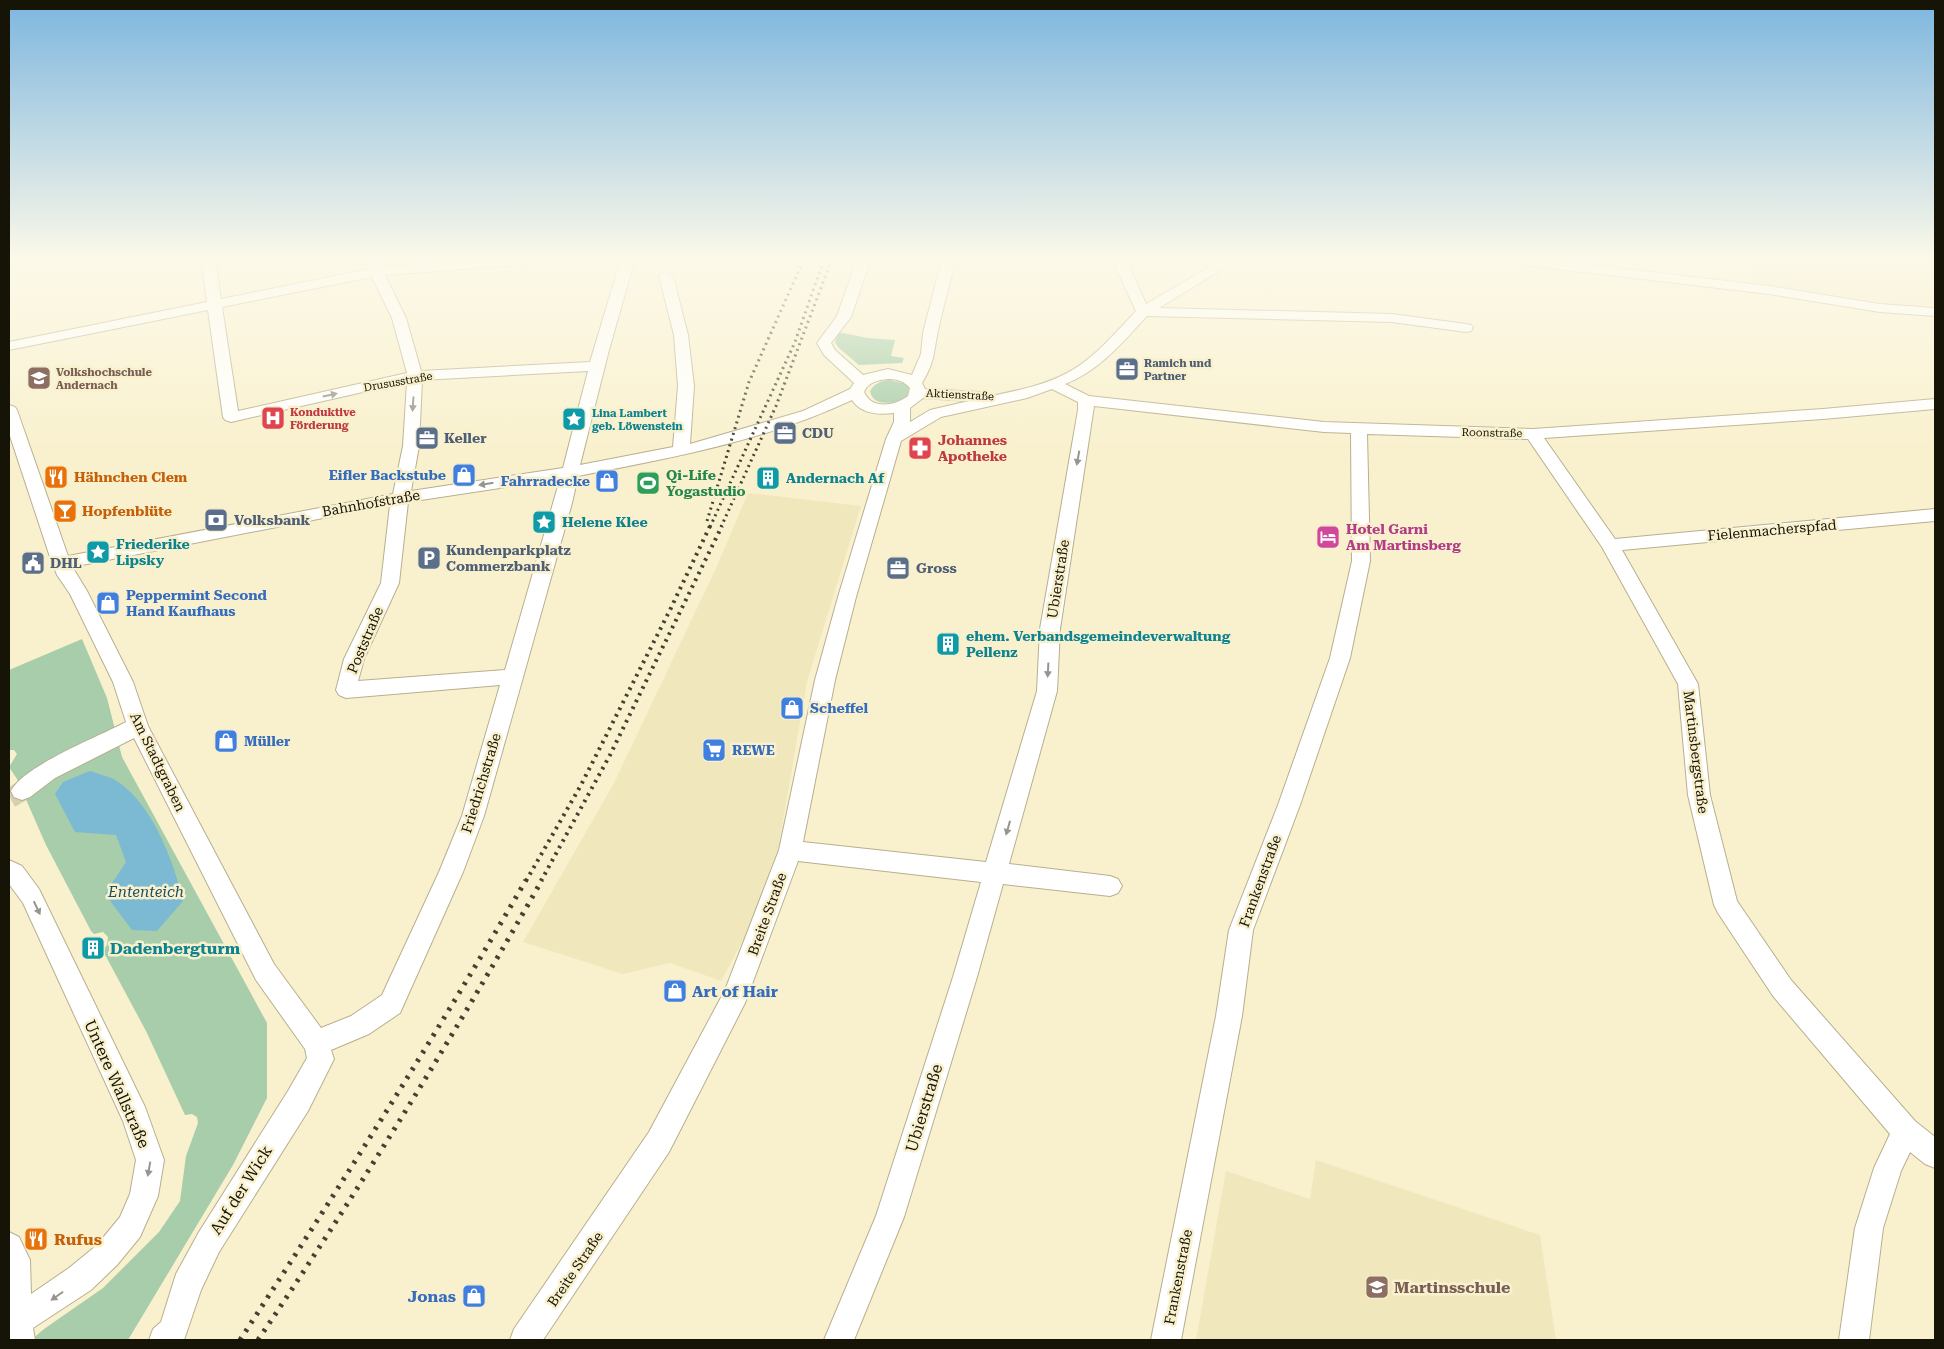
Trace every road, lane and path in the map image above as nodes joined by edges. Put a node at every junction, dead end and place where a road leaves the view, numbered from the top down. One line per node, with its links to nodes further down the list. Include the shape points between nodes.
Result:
1 (127, 322): 12 (street)
2 (218, 322): 15 (street, Drususstraße, one-way to 15, via 231,417)
3 (401, 322): 15 (street)
4 (610, 322): 13 (street, Friedrichstraße)
5 (678, 322): 29 (street, via 686,386)
6 (840, 322): 17 (street, via 824,343)
7 (933, 322): 11 (street, Breite Straße)
8 (1133, 322): 16 (street, Aktienstraße, via 1093,362 1073,376)
9 (1421, 322): 10 (street)
10 (1466, 328)
11 (930, 333): 14 (street, Breite Straße); 18 (street, Breite Straße, via 928,354)
12 (9, 346)
13 (597, 366): 15 (street, Drususstraße); 30 (street, Friedrichstraße)
14 (906, 366): 17 (street, Bahnhofstraße, via 878,375); 18 (street)
15 (415, 376): 31 (street, one-way to 31, via 410,446)
16 (1053, 384): 19 (street, Aktienstraße); 20 (street, Roonstraße)
17 (859, 387): 23 (street, via 858,398 862,403); 25 (street, Bahnhofstraße)
18 (911, 396): 19 (street, Aktienstraße); 21 (street, Aktienstraße); 23 (street, Bahnhofstraße); 28 (street, Breite Straße)
19 (1003, 398): 21 (street, Aktienstraße)
20 (1086, 400): 26 (street, Roonstraße); 40 (street, Ubierstraße, one-way to 40, via 1050,630 1047,691)
21 (985, 403): 28 (street, Aktienstraße, via 936,413)
22 (1935, 404): 27 (street, Roonstraße)
23 (876, 408): 25 (street, Bahnhofstraße); 28 (street)
24 (9, 410): 34 (street, Am Stadtgraben)
25 (808, 414): 29 (street, Bahnhofstraße)
26 (1359, 428): 27 (street, Roonstraße); 50 (street, Frankenstraße, via 1361,561 1340,658 1241,930 1229,1016)
27 (1533, 434): 33 (street, Martinsbergstraße)
28 (894, 439): 38 (street, Breite Straße, via 825,680)
29 (681, 450): 30 (street, Bahnhofstraße)
30 (569, 472): 31 (street, Bahnhofstraße, one-way to 31); 35 (street, Friedrichstraße, via 563,503)
31 (398, 507): 34 (street, Bahnhofstraße, via 124,550); 35 (street, Poststraße, via 390,583 354,659 346,690)
32 (1935, 515): 33 (street, Fielenmacherspfad)
33 (1610, 545): 43 (street, Martinsbergstraße, via 1688,684 1699,795 1726,905 1782,988)
34 (63, 565): 36 (street, Am Stadtgraben, via 124,682)
35 (512, 677): 42 (street, Friedrichstraße, via 473,816 391,1004 360,1025)
36 (138, 726): 37 (street, via 47,772); 42 (street, Am Stadtgraben, via 265,972)
37 (13, 796)
38 (790, 850): 40 (street); 48 (street, Breite Straße, via 736,995 659,1142)
39 (9, 870): 46 (street, Untere Wallstraße, one-way to 46, via 31,896 135,1118 150,1160 144,1196 130,1227 107,1255)
40 (996, 872): 41 (street); 49 (street, Ubierstraße, via 890,1217)
41 (1110, 886)
42 (316, 1043): 47 (street, Auf der Wick, via 321,1059 209,1242 187,1285)
43 (1905, 1131): 44 (street, Martinsbergstraße); 51 (street, via 1888,1168 1870,1228)
44 (1935, 1154)
45 (9, 1247): 46 (street, via 15,1260)
46 (15, 1330)
47 (172, 1337)
48 (525, 1340)
49 (839, 1340)
50 (1166, 1340)
51 (1854, 1340)

